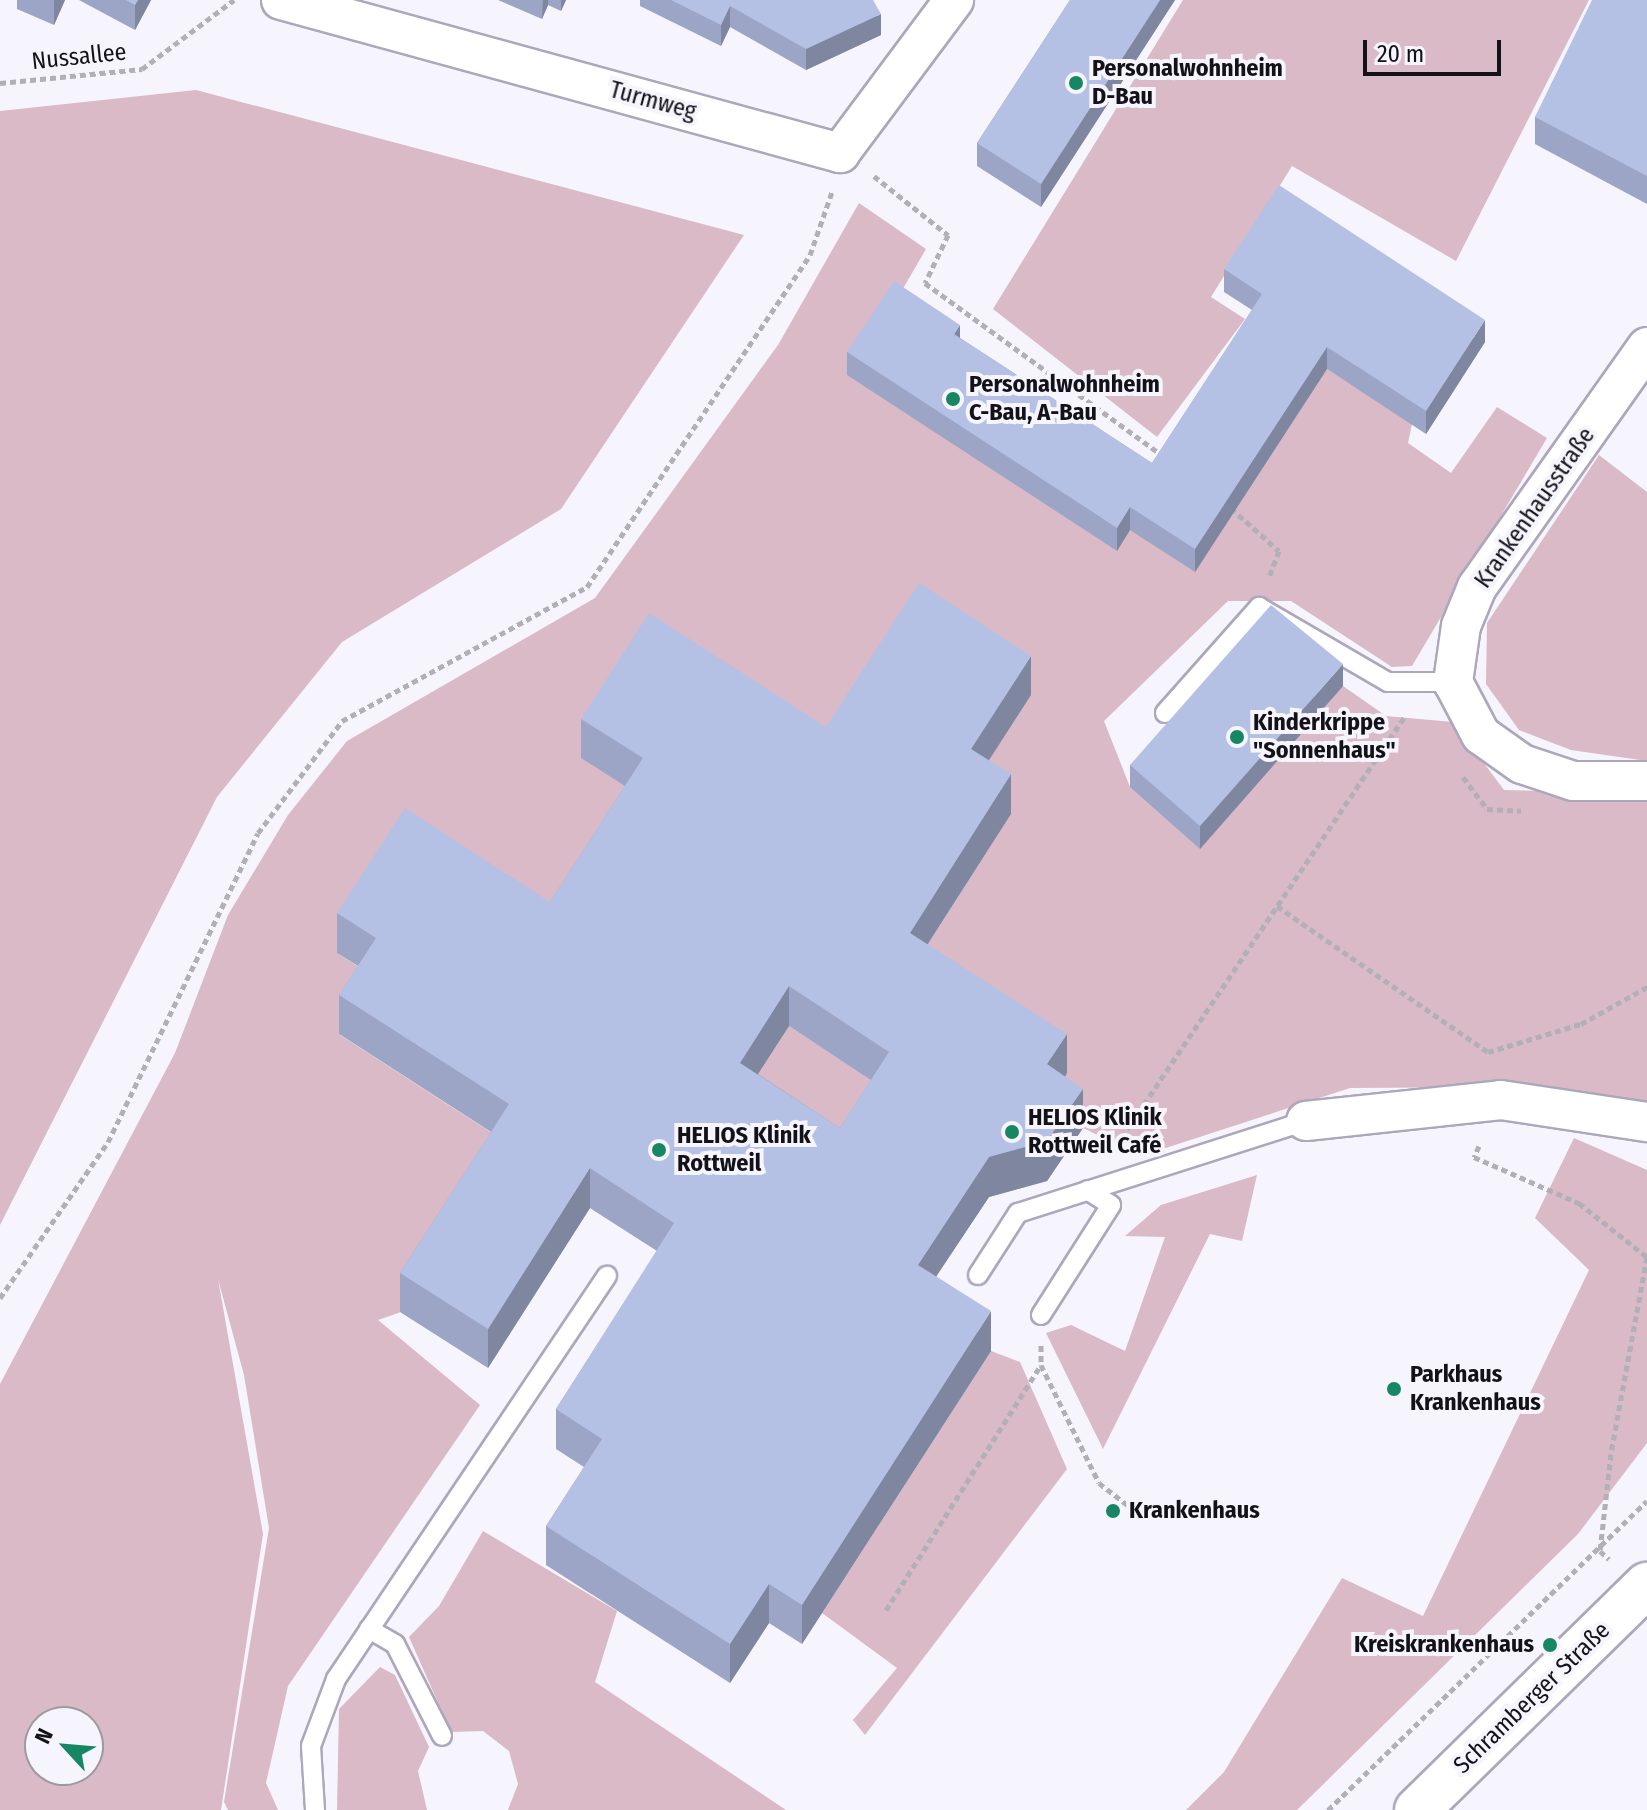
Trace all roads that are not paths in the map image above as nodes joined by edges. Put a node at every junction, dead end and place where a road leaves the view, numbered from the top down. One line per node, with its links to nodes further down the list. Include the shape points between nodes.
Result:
1 (281, 0): 2 (street, Turmweg, via 840,153)
2 (954, 0)
3 (1647, 347): 4 (street, Krankenhausstraße, via 1477,587 1461,626)
4 (1453, 682): 5 (lane, via 1388,682 1259,607); 6 (street, via 1481,735 1522,764 1573,781)
5 (1165, 713)
6 (1647, 781)
7 (1306, 1121): 8 (street, via 1501,1100); 9 (lane)
8 (1647, 1122)
9 (1087, 1190): 11 (lane, via 1018,1213); 12 (lane, via 1111,1205)
10 (607, 1275): 14 (lane)
11 (978, 1275)
12 (1041, 1315)
13 (1647, 1585): 17 (street, Schramberger Straße)
14 (369, 1629): 15 (lane, via 395,1644); 16 (lane, via 336,1679 311,1746)
15 (442, 1736)
16 (315, 1810)
17 (1417, 1810)

